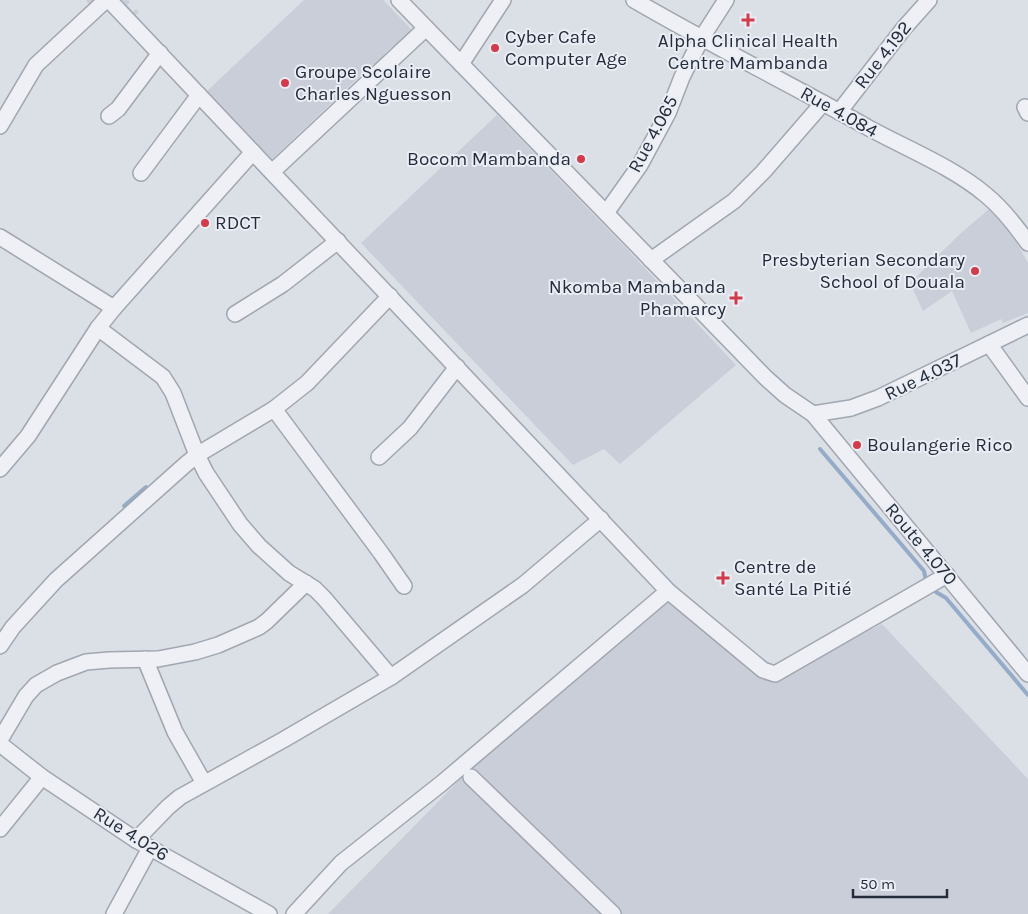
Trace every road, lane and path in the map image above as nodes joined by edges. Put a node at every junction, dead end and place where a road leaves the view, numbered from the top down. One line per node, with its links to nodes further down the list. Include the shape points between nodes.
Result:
1 (108, 0): 9 (street); 15 (street, via 36,65)
2 (399, 0): 7 (street, Route 4.070)
3 (503, 0): 10 (street)
4 (634, 0): 8 (street, Rue 4.084)
5 (726, 0): 8 (street, Rue 4.065)
6 (928, 0): 13 (street, Rue 4.192)
7 (426, 28): 10 (street, Route 4.070); 17 (street)
8 (701, 39): 12 (street, Rue 4.084); 19 (street, Rue 4.065, via 668,113 640,164)
9 (160, 53): 11 (street); 14 (street, via 118,109)
10 (461, 64): 19 (street, Route 4.070)
11 (199, 95): 16 (street); 18 (street)
12 (823, 103): 13 (street, Rue 4.084); 23 (street, via 734,201)
13 (839, 112): 22 (street, Rue 4.084, via 957,174 986,195)
14 (109, 116)
15 (0, 126)
16 (254, 152): 17 (street); 25 (street)
17 (272, 172): 21 (street)
18 (141, 173)
19 (606, 213): 23 (street, Route 4.070)
20 (0, 237): 25 (street)
21 (338, 242): 24 (street); 26 (street, via 283,284)
22 (1028, 243)
23 (652, 260): 33 (street, Route 4.070, via 764,377)
24 (390, 296): 30 (street); 32 (street, via 307,383)
25 (114, 308): 28 (street)
26 (235, 314)
27 (1028, 325): 29 (street, Rue 4.037)
28 (98, 328): 34 (street, via 163,377 173,393); 36 (street, via 28,436)
29 (989, 344): 31 (street); 33 (street, Rue 4.037, via 878,398 851,408)
30 (457, 367): 35 (street, via 410,428); 37 (street)
31 (1028, 398)
32 (274, 410): 34 (street); 40 (street)
33 (813, 414): 38 (street, Route 4.070)
34 (197, 455): 39 (street, via 240,524 289,573); 42 (street, via 56,580)
35 (379, 457)
36 (0, 469)
37 (601, 519): 41 (street); 45 (street, via 523,585)
38 (947, 575): 41 (street, via 775,674 763,670); 44 (street, Route 4.070)
39 (306, 583): 43 (street, via 259,627 195,652); 45 (street, via 324,598)
40 (404, 586)
41 (668, 590): 55 (street, via 442,783 341,863)
42 (0, 646)
43 (145, 659): 46 (street, via 86,662 57,673 26,696); 49 (street, via 175,732)
44 (1028, 674)
45 (391, 677): 49 (street)
46 (0, 742): 47 (street, Rue 4.026)
47 (42, 777): 50 (street); 51 (street, Rue 4.026)
48 (471, 777): 56 (street)
49 (204, 784): 51 (street, via 180,797)
50 (0, 829)
51 (136, 840): 52 (street, Rue 4.026)
52 (150, 848): 53 (street); 54 (street, Rue 4.026)
53 (114, 914)
54 (269, 914)
55 (294, 914)
56 (613, 914)

